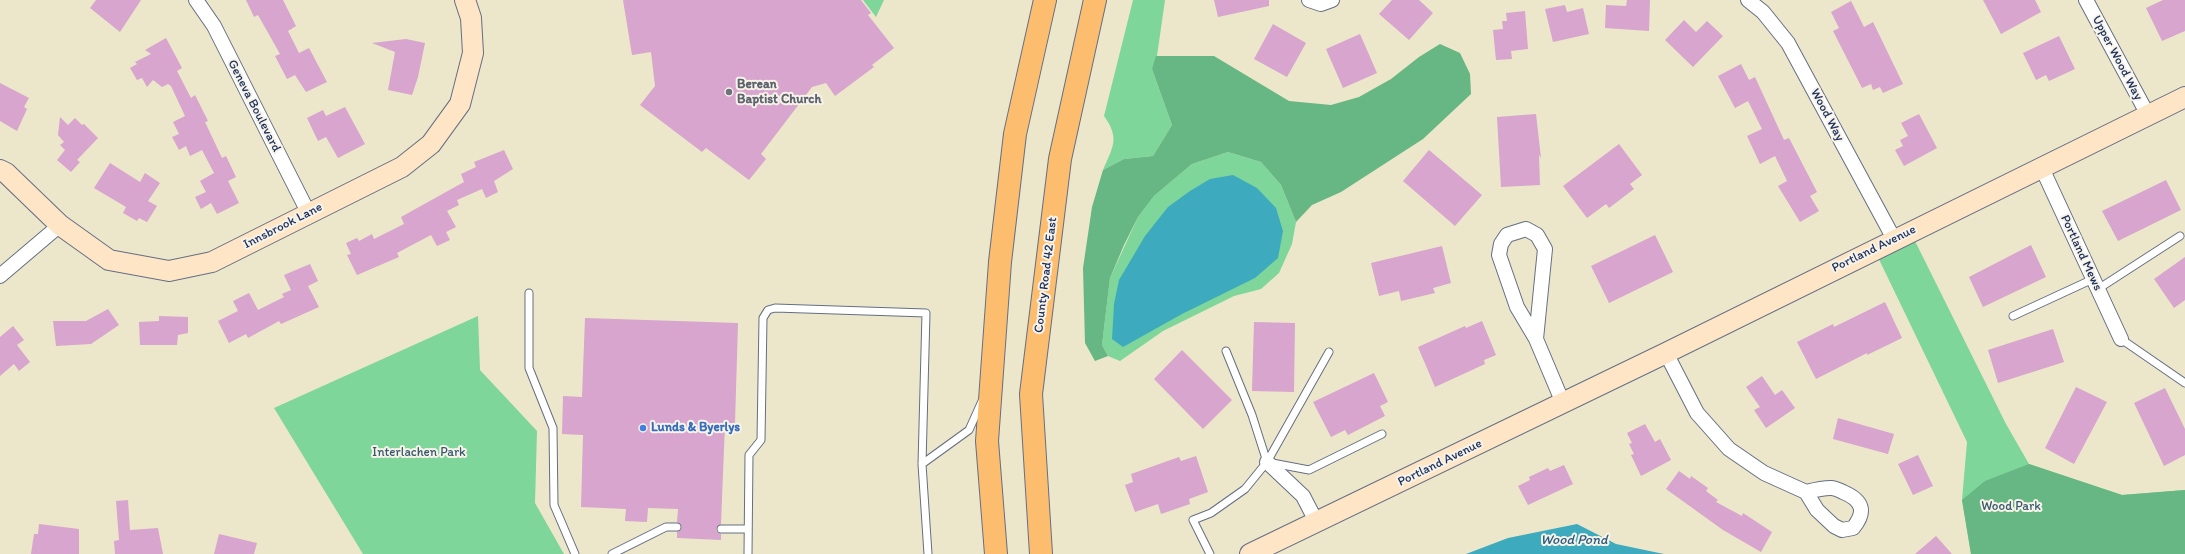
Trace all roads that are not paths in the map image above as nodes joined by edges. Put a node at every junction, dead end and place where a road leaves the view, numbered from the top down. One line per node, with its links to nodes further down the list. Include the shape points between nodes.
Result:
1 (196, 0): 13 (street, Geneva Boulevard, via 214,26)
2 (465, 0): 13 (street, Innsbrook Lane, via 471,18 473,53 460,104 431,144 402,167)
3 (1045, 0): 26 (highway, via 1015,134 1000,262)
4 (1095, 0): 37 (highway, County Road 42 East, via 1060,159 1031,394)
5 (1310, 0): 6 (street, via 1320,4)
6 (1332, 0)
7 (1748, 0): 16 (street, Wood Way, via 1763,12 1788,43)
8 (2086, 0): 10 (street, Upper Wood Way)
9 (2185, 97): 10 (street, Portland Avenue)
10 (2148, 116): 11 (street, Portland Avenue)
11 (2041, 166): 16 (street, Portland Avenue); 18 (street, Portland Mews)
12 (0, 170): 14 (street, Innsbrook Lane)
13 (309, 214): 14 (street, Innsbrook Lane, via 212,262 169,271 109,260)
14 (60, 226): 17 (street)
15 (2180, 236): 18 (lane)
16 (1894, 239): 25 (street, Portland Avenue)
17 (0, 276)
18 (2096, 284): 20 (lane); 22 (street, Portland Mews)
19 (529, 294): 38 (lane, via 529,368 552,428 554,505)
20 (2013, 316)
21 (1536, 339): 21 (street, via 1545,249 1537,235 1526,228 1507,235 1501,244 1499,255 1517,308); 28 (street)
22 (2121, 339): 27 (lane)
23 (1226, 351): 30 (lane, via 1252,415)
24 (1329, 352): 30 (lane)
25 (1666, 353): 28 (street, Portland Avenue); 32 (street, via 1697,413 1730,449 1764,473)
26 (992, 377): 31 (lane, via 969,430); 42 (highway, via 988,441)
27 (2185, 383)
28 (1563, 403): 33 (street, Portland Avenue)
29 (1382, 434): 30 (lane, via 1309,470)
30 (1267, 462): 33 (street, via 1304,496); 43 (lane, via 1245,489 1211,513 1193,520)
31 (922, 464): 35 (lane, via 926,313 775,308 768,310 762,318 761,329 761,440 749,455); 41 (lane)
32 (1806, 492)
33 (1317, 523): 44 (street, Portland Avenue)
34 (677, 527): 39 (lane, via 666,527)
35 (748, 528): 36 (lane); 40 (lane)
36 (721, 529)
37 (1042, 548)
38 (575, 554)
39 (612, 554)
40 (748, 554)
41 (928, 554)
42 (996, 554)
43 (1210, 554)
44 (1250, 554)

